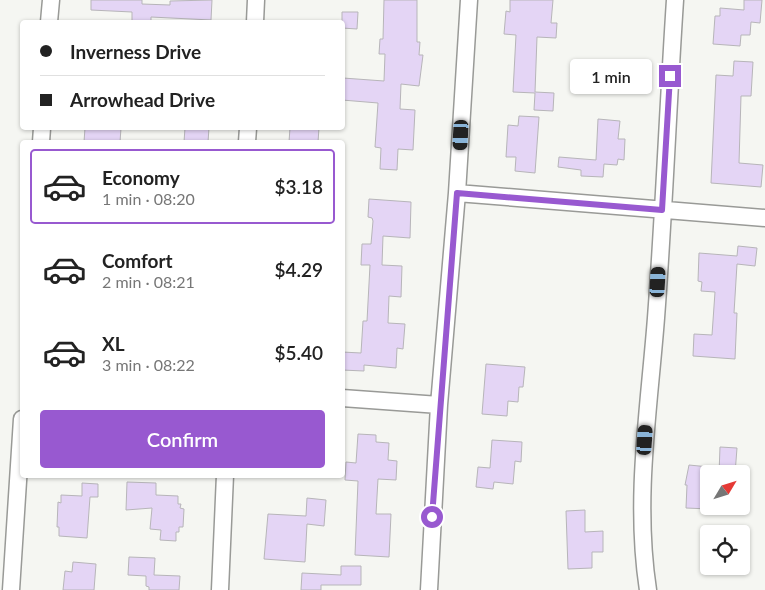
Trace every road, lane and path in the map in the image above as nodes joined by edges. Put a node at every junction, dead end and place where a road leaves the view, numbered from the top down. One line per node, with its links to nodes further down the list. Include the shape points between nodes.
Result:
1 (51, 0): 5 (street)
2 (256, 0): 6 (street)
3 (469, 0): 7 (street)
4 (675, 0): 8 (street)
5 (49, 20)
6 (255, 20)
7 (457, 193): 8 (street); 11 (street)
8 (662, 210): 9 (street); 17 (street, via 641,506)
9 (765, 218)
10 (345, 398): 11 (street)
11 (439, 405): 16 (street)
12 (20, 449): 14 (street)
13 (226, 478): 15 (street)
14 (11, 590)
15 (220, 590)
16 (429, 590)
17 (648, 590)

